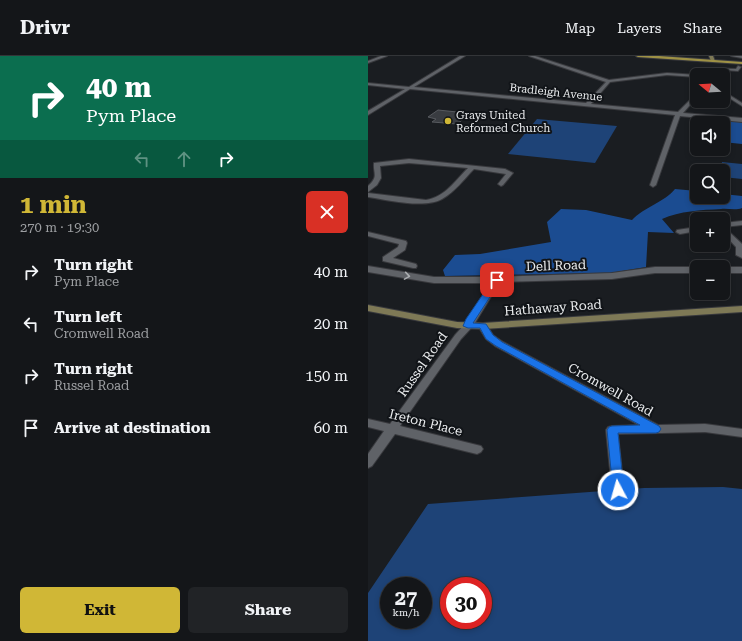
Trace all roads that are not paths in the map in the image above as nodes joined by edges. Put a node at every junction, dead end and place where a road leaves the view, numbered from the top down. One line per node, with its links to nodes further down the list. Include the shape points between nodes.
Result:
1 (385, 56): 8 (street)
2 (463, 56): 15 (street)
3 (531, 56): 13 (street)
4 (638, 56): 7 (main road)
5 (733, 56): 6 (street)
6 (742, 57)
7 (712, 58): 9 (main road); 10 (street)
8 (368, 62)
9 (740, 65): 11 (street, via 738,70)
10 (711, 68)
11 (730, 70)
12 (690, 76): 13 (street, via 667,74)
13 (609, 80): 19 (street)
14 (368, 84): 15 (street, Bradleigh Avenue)
15 (410, 88): 19 (street, Bradleigh Avenue); 20 (street)
16 (730, 97): 18 (street)
17 (690, 102): 21 (street)
18 (742, 105)
19 (586, 106): 21 (street, Bradleigh Avenue)
20 (368, 112)
21 (679, 114): 22 (street, Bradleigh Avenue); 27 (street)
22 (742, 120)
23 (376, 164): 24 (street); 25 (street, via 409,161); 28 (street, via 379,178)
24 (368, 165)
25 (473, 167): 26 (street, via 510,173); 29 (street, via 442,198 435,201)
26 (501, 184)
27 (653, 185)
28 (368, 190)
29 (368, 195)
30 (742, 223): 31 (street)
31 (730, 224)
32 (690, 230): 33 (street)
33 (680, 232)
34 (368, 234): 36 (street)
35 (730, 236): 38 (street, via 740,247 739,253)
36 (378, 237): 37 (street); 39 (street, via 404,244 386,259)
37 (368, 244)
38 (742, 256)
39 (413, 266)
40 (368, 269): 44 (street, Dell Road, one-way to 44, via 434,280)
41 (690, 270): 44 (street, Dell Road)
42 (730, 271): 43 (street)
43 (741, 272)
44 (497, 280): 47 (street, Russel Road, via 470,319)
45 (368, 308): 47 (street, Hathaway Road)
46 (742, 308): 48 (street, Hathaway Road)
47 (468, 326): 48 (street, Hathaway Road); 50 (street, Russel Road)
48 (483, 326): 51 (street, Cromwell Road, via 489,337 499,344)
49 (368, 423): 50 (street, Ireton Place)
50 (393, 429): 53 (street, Ireton Place); 54 (street, Russel Road)
51 (656, 429): 52 (street, Cromwell Road, via 705,428); 55 (street, via 612,430)
52 (742, 433)
53 (477, 449)
54 (368, 464)
55 (618, 490)

